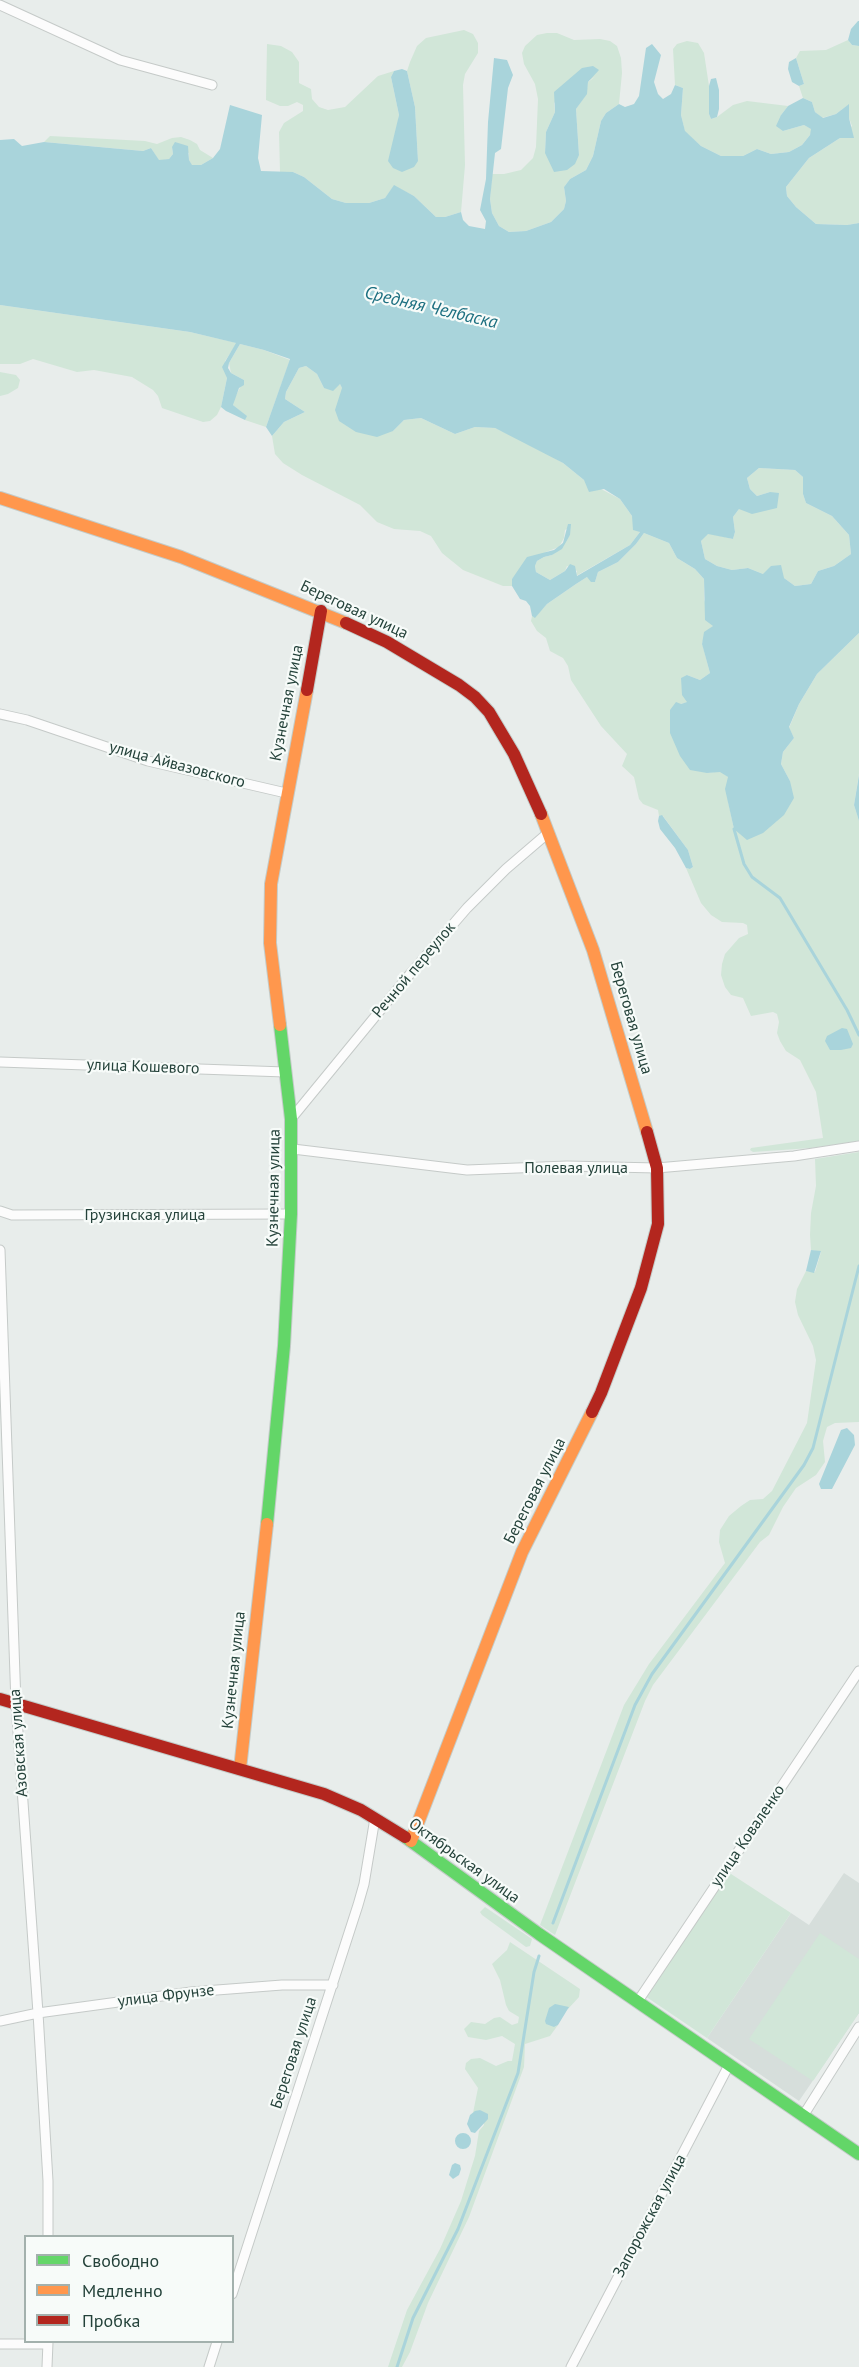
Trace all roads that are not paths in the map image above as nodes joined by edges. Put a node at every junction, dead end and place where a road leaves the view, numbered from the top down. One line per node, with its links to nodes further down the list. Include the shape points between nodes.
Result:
1 (0, 5): 2 (street, via 120,60)
2 (212, 85)
3 (0, 498): 4 (street, Береговая улица, via 182,558)
4 (321, 610): 6 (street, Кузнечная улица); 7 (street, Береговая улица, via 425,663 475,697 510,744)
5 (0, 714): 6 (street, улица Айвазовского, via 148,761)
6 (286, 793): 9 (street, Кузнечная улица, via 273,865 270,909 273,978)
7 (548, 833): 10 (street, Речной переулок, via 467,908); 13 (street, Береговая улица, via 590,941)
8 (0, 1062): 9 (street, улица Кошевого)
9 (285, 1072): 10 (street, Кузнечная улица)
10 (291, 1119): 12 (street, Кузнечная улица)
11 (859, 1146): 13 (street, Полевая улица)
12 (293, 1149): 13 (street, Полевая улица, via 467,1170); 15 (street, Кузнечная улица)
13 (657, 1168): 22 (street, Береговая улица, via 658,1224 641,1288 601,1393 522,1552)
14 (0, 1211): 15 (street, Грузинская улица, via 12,1215)
15 (291, 1214): 20 (street, Кузнечная улица, via 275,1447)
16 (0, 1250): 19 (street, Азовская улица)
17 (859, 1671): 24 (street, улица Коваленко)
18 (0, 1699): 19 (street, Октябрьская улица)
19 (16, 1704): 20 (street, Октябрьская улица); 25 (street, Азовская улица)
20 (240, 1769): 21 (street, Октябрьская улица, via 324,1794)
21 (375, 1818): 22 (street, Октябрьская улица); 23 (street, Береговая улица, via 364,1884)
22 (411, 1841): 24 (street, Октябрьская улица)
23 (333, 1985): 25 (street, улица Фрунзе, via 191,1992); 32 (street, Береговая улица)
24 (638, 2001): 28 (street, Октябрьская улица)
25 (38, 2013): 26 (street, улица Фрунзе); 31 (street, Азовская улица)
26 (0, 2021)
27 (859, 2027): 29 (street)
28 (729, 2065): 29 (street, Октябрьская улица); 38 (street, Запорожская улица)
29 (803, 2116): 30 (street, Октябрьская улица)
30 (859, 2154)
31 (48, 2235)
32 (234, 2288)
33 (48, 2343): 35 (street); 36 (street)
34 (217, 2343): 37 (street)
35 (0, 2344)
36 (47, 2367)
37 (209, 2367)
38 (571, 2367)

